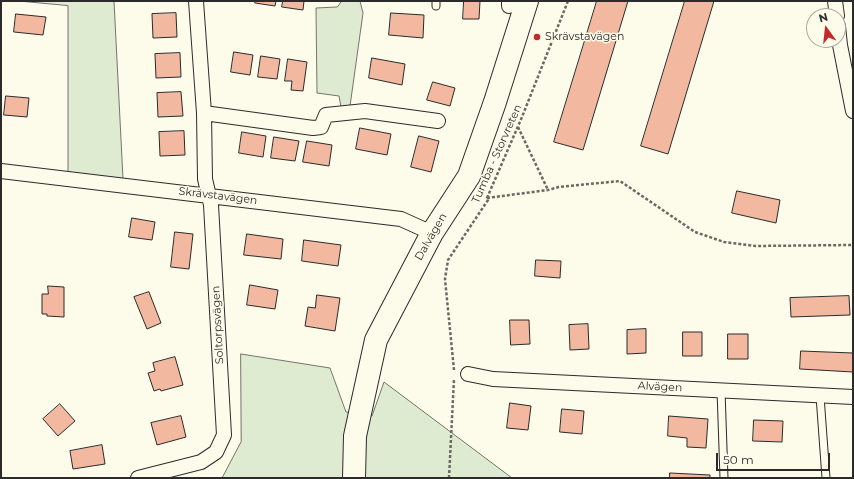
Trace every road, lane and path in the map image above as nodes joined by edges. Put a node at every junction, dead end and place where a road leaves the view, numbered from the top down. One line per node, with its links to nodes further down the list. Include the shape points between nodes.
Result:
1 (196, 1): 6 (street, Soltorpsvägen)
2 (568, 1): 8 (path, Tumba - Storvreten)
3 (515, 3): 13 (main road, Dalvägen, via 495,102 469,176)
4 (841, 48): 5 (street)
5 (853, 111)
6 (204, 113): 7 (street, via 313,128 321,126 326,115 365,111); 11 (street, Soltorpsvägen, via 205,179)
7 (438, 121)
8 (518, 127): 10 (path); 12 (path, Tumba - Storvreten)
9 (1, 171): 11 (street, Skrävstavägen)
10 (548, 190): 12 (path); 14 (path, via 620,181 695,232 724,242 756,246)
11 (209, 195): 13 (street, Skrävstavägen, via 401,218); 20 (street, Soltorpsvägen, via 224,435 216,452 201,462)
12 (487, 198): 15 (path, Tumba - Storvreten, via 448,260 445,279)
13 (432, 233): 21 (main road, Dalvägen, via 376,340 355,436)
14 (853, 245)
15 (461, 373): 17 (street, Alvägen, via 493,379)
16 (454, 379): 22 (path)
17 (721, 390): 18 (street, Alvägen); 23 (lane)
18 (820, 396): 19 (street, Alvägen); 24 (lane)
19 (853, 397)
20 (138, 478)
21 (354, 478)
22 (450, 478)
23 (724, 478)
24 (826, 478)

